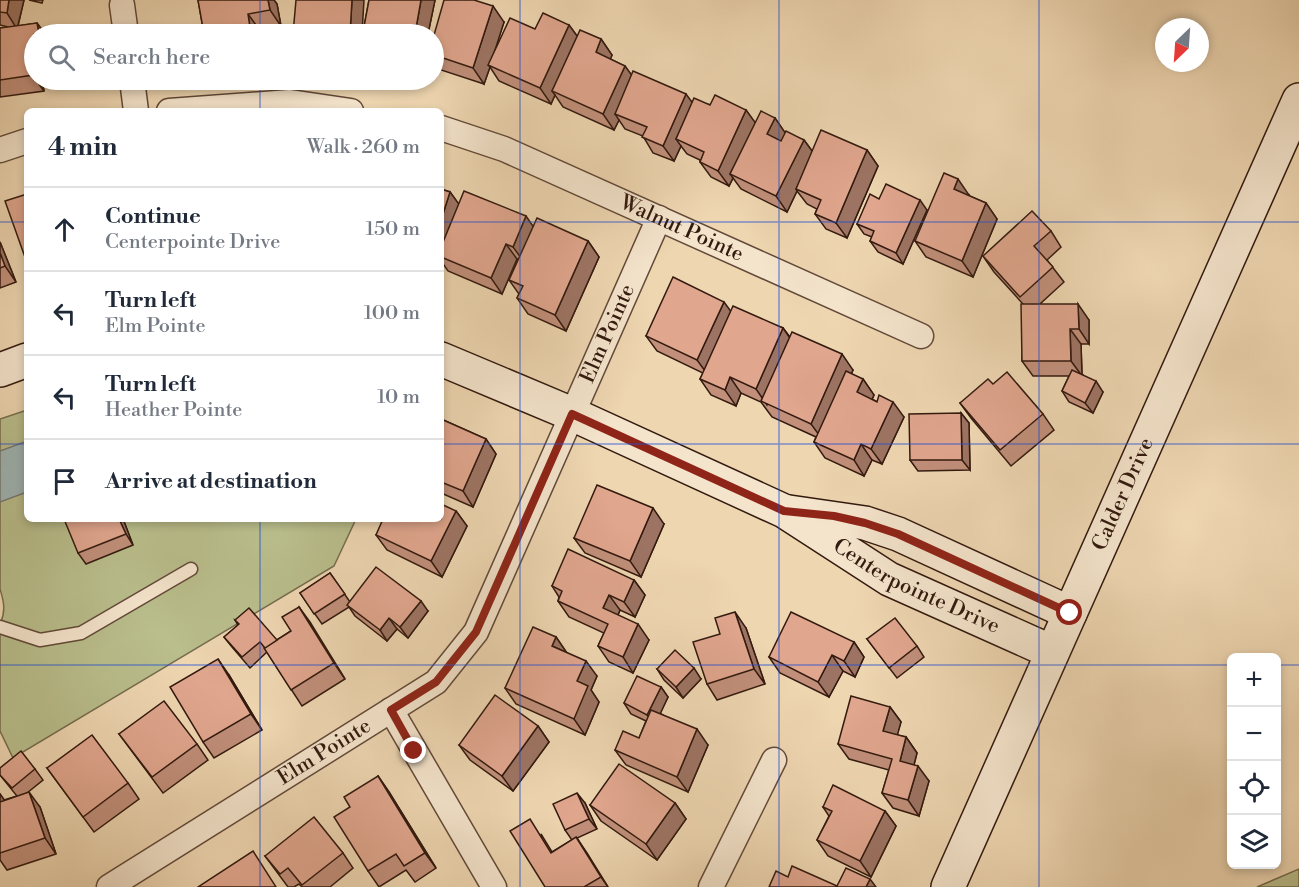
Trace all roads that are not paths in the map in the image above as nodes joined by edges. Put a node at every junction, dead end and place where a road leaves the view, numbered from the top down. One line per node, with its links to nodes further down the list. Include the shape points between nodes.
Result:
1 (122, 5): 2 (street)
2 (125, 24)
3 (133, 90): 5 (street)
4 (1299, 100): 19 (street, Calder Drive)
5 (136, 108)
6 (209, 108): 7 (street, via 290,102)
7 (331, 108)
8 (444, 129): 11 (street, Walnut Pointe, via 504,149)
9 (24, 142): 10 (street)
10 (0, 150)
11 (659, 218): 12 (street, Walnut Pointe); 16 (street, Elm Pointe)
12 (921, 336)
13 (444, 360): 16 (street, Centerpointe Drive)
14 (24, 361): 15 (street)
15 (0, 370)
16 (572, 414): 17 (street, Centerpointe Drive); 22 (street, Elm Pointe, via 476,632 436,682)
17 (784, 511): 19 (street, Centerpointe Drive, via 834,516 887,530); 21 (street, Centerpointe Drive, via 890,579)
18 (190, 569): 20 (lane, via 81,633 40,640)
19 (1070, 613): 21 (street, Calder Drive)
20 (0, 627)
21 (1052, 652): 27 (street, Calder Drive)
22 (391, 710): 24 (street, Elm Pointe); 25 (street)
23 (774, 760): 26 (street)
24 (109, 887)
25 (494, 887)
26 (711, 887)
27 (948, 887)

